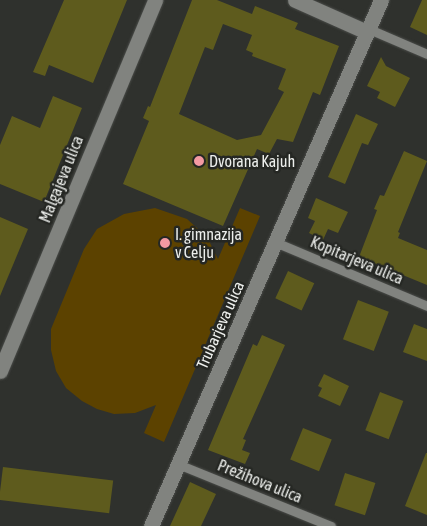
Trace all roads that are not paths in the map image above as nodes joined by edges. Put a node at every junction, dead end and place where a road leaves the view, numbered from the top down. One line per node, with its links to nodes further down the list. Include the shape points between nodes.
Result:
1 (155, 0): 8 (street, Malgajeva ulica)
2 (296, 0): 4 (street)
3 (381, 0): 4 (street, Trubarjeva ulica)
4 (368, 30): 5 (lane); 6 (street, Trubarjeva ulica)
5 (427, 54)
6 (275, 242): 7 (lane, Kopitarjeva ulica); 9 (street, Trubarjeva ulica)
7 (427, 306)
8 (0, 371)
9 (178, 464): 10 (street, Trubarjeva ulica); 11 (lane, Prežihova ulica)
10 (151, 526)
11 (331, 526)

